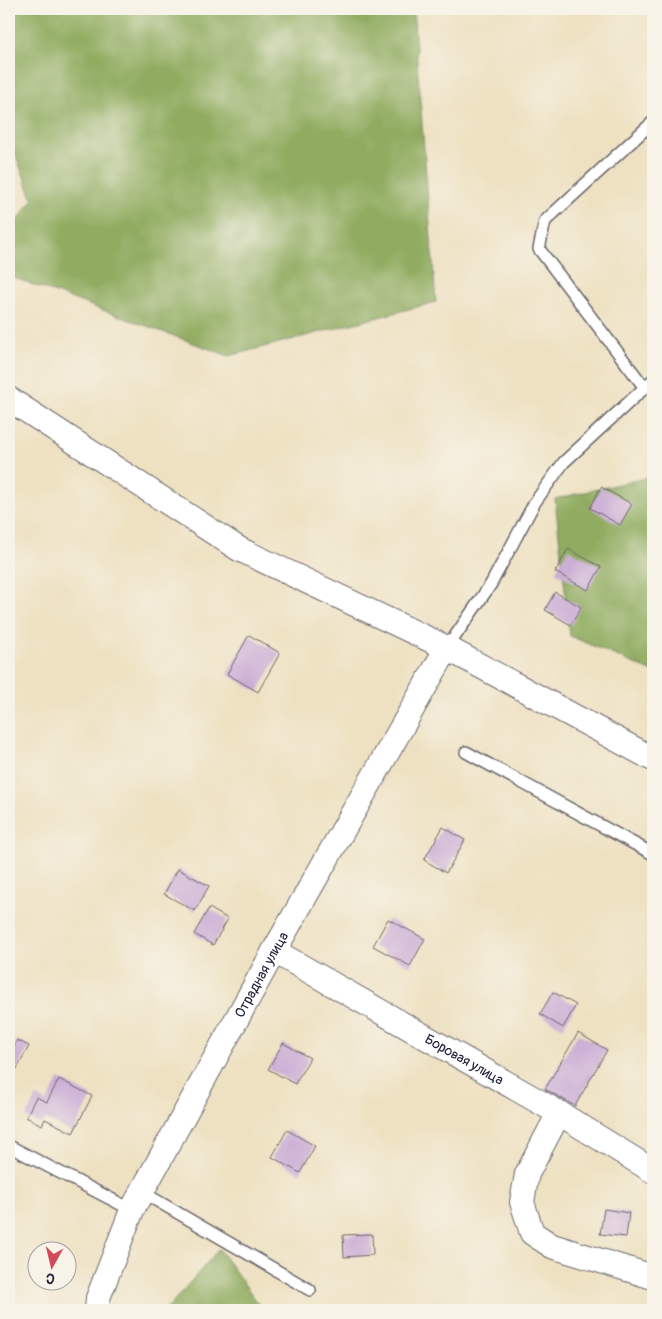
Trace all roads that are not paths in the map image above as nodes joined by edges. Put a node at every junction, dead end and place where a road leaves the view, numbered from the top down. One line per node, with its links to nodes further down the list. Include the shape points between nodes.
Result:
1 (653, 122): 2 (lane, via 545,220 539,250)
2 (649, 384): 4 (lane, via 564,462 535,502 491,584)
3 (9, 399): 4 (street, via 239,549)
4 (447, 648): 6 (street); 8 (street, Отрадная улица)
5 (466, 752): 7 (lane)
6 (653, 759)
7 (653, 854)
8 (274, 951): 9 (street, Боровая улица); 12 (street, Отрадная улица)
9 (559, 1113): 11 (street, Боровая улица); 13 (street, via 527,1174 522,1202 532,1234 552,1246)
10 (9, 1146): 12 (lane)
11 (653, 1171)
12 (137, 1201): 14 (lane); 15 (street, Отрадная улица, via 98,1298)
13 (653, 1277)
14 (310, 1290)
15 (97, 1310)

